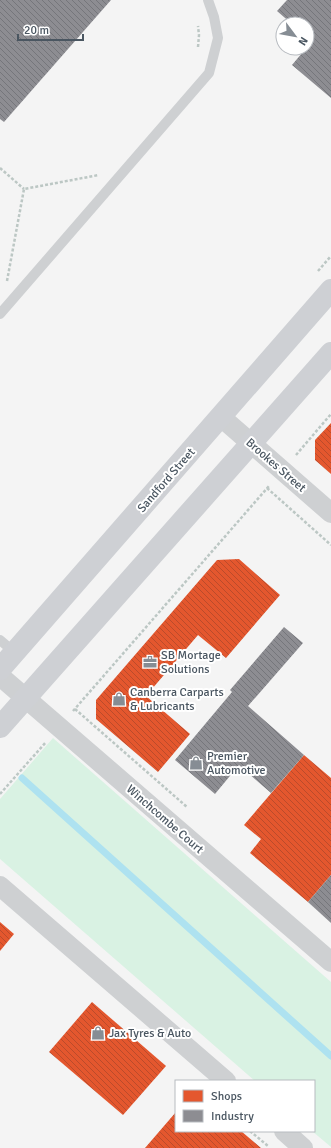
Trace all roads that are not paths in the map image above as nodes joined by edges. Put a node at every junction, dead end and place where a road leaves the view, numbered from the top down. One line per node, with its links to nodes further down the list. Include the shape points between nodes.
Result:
1 (208, 0): 3 (lane, via 218,38 209,73)
2 (331, 290): 5 (main road, Sandford Street)
3 (0, 314)
4 (331, 352): 6 (main road)
5 (221, 417): 6 (street, Brookes Street); 8 (main road, Sandford Street)
6 (251, 443): 7 (street, Brookes Street); 11 (main road)
7 (331, 513)
8 (7, 646): 9 (main road, Sandford Street)
9 (0, 669)
10 (0, 676): 11 (street, Winchcombe Court)
11 (26, 698): 12 (main road); 14 (street, Winchcombe Court)
12 (0, 727)
13 (0, 886): 15 (street)
14 (331, 962)
15 (225, 1080)
16 (285, 1132): 17 (street)
17 (303, 1148)

